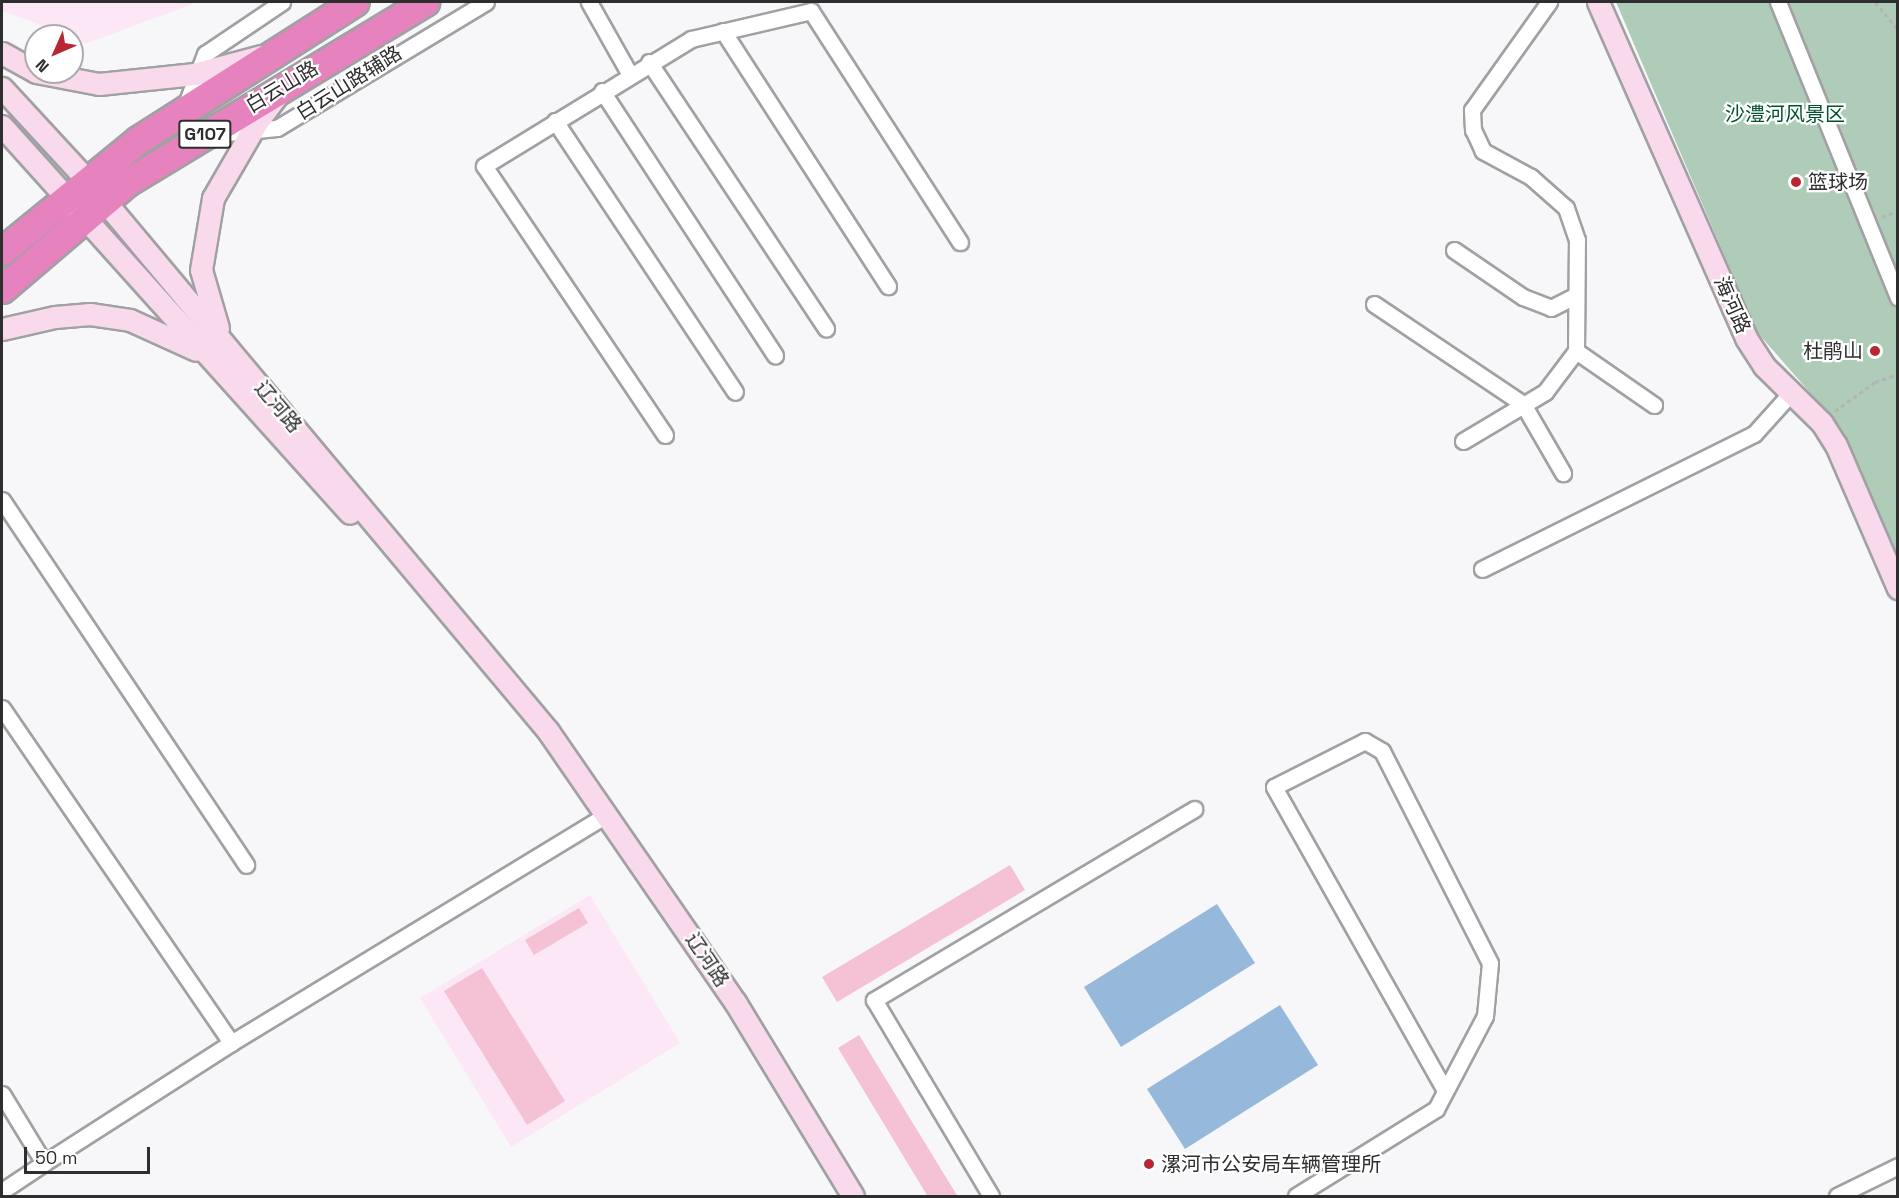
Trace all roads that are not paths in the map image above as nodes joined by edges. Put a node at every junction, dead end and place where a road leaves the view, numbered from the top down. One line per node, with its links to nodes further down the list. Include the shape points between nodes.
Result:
1 (282, 2): 14 (street, via 205,54)
2 (355, 2): 11 (highway, 白云山路 / G107)
3 (425, 2): 17 (highway, 白云山路 / G107)
4 (486, 2): 23 (street, 白云山路辅路, via 277,128)
5 (589, 2): 15 (street)
6 (1549, 2): 34 (street, via 1472,110 1473,130 1483,151 1531,177 1566,208 1577,240)
7 (1598, 2): 44 (street, 海河路, via 1746,338)
8 (1778, 2): 35 (street)
9 (723, 31): 12 (street, via 691,39); 29 (street, via 810,11); 32 (street)
10 (2, 53): 13 (street)
11 (270, 54): 14 (street); 20 (highway, 白云山路 / G107)
12 (649, 62): 15 (street); 37 (street)
13 (24, 65)
14 (198, 73): 16 (street, via 99,84); 20 (street)
15 (629, 73): 19 (street)
16 (84, 81)
17 (286, 83): 23 (street); 24 (highway, 白云山路 / G107)
18 (2, 88): 25 (street, 辽河路)
19 (602, 91): 21 (street); 42 (street)
20 (184, 111): 25 (highway, 白云山路 / G107)
21 (555, 121): 43 (street); 47 (street, via 484,166)
22 (2, 126): 26 (street, 辽河路)
23 (252, 130): 24 (street, 白云山路辅路); 39 (street, via 213,198 206,232 201,270)
24 (202, 136): 27 (highway, 白云山路 / G107)
25 (87, 179): 26 (highway, 白云山路 / G107); 27 (street, 辽河路)
26 (64, 197): 28 (street, 辽河路); 31 (highway, 白云山路 / G107)
27 (104, 200): 28 (highway, 白云山路 / G107); 39 (street, 辽河路)
28 (83, 218): 33 (highway, 白云山路 / G107); 41 (street, 辽河路)
29 (960, 242)
30 (1454, 250): 34 (street, via 1523,297 1551,308)
31 (2, 251)
32 (888, 286)
33 (2, 289)
34 (1575, 296): 40 (street)
35 (1898, 298)
36 (1374, 304): 45 (street)
37 (826, 328)
38 (2, 329): 41 (street, via 55,317 100,316 130,320)
39 (221, 338): 54 (street, 辽河路)
40 (1576, 351): 45 (street, via 1545,392); 46 (street)
41 (204, 354): 54 (street, 辽河路)
42 (776, 355)
43 (735, 392)
44 (1790, 394): 51 (street, via 1754,434); 52 (street, 海河路, via 1822,423 1836,445)
45 (1523, 404): 48 (street); 49 (street)
46 (1654, 405)
47 (665, 435)
48 (1464, 441)
49 (1563, 473)
50 (2, 500): 57 (street)
51 (1482, 569)
52 (1898, 588)
53 (2, 708): 58 (street)
54 (548, 731): 56 (street, 辽河路)
55 (1194, 809): 65 (street, via 874,1000)
56 (608, 814): 58 (street); 64 (street, 辽河路, via 735,1002)
57 (246, 865)
58 (231, 1043): 61 (street)
59 (1445, 1090): 59 (street, via 1485,1016 1490,963 1382,751 1365,741 1274,787); 66 (street, via 1436,1109)
60 (2, 1094): 61 (street)
61 (44, 1163): 63 (street)
62 (1898, 1166): 67 (street)
63 (2, 1191)
64 (853, 1197)
65 (991, 1197)
66 (1296, 1197)
67 (1838, 1197)

